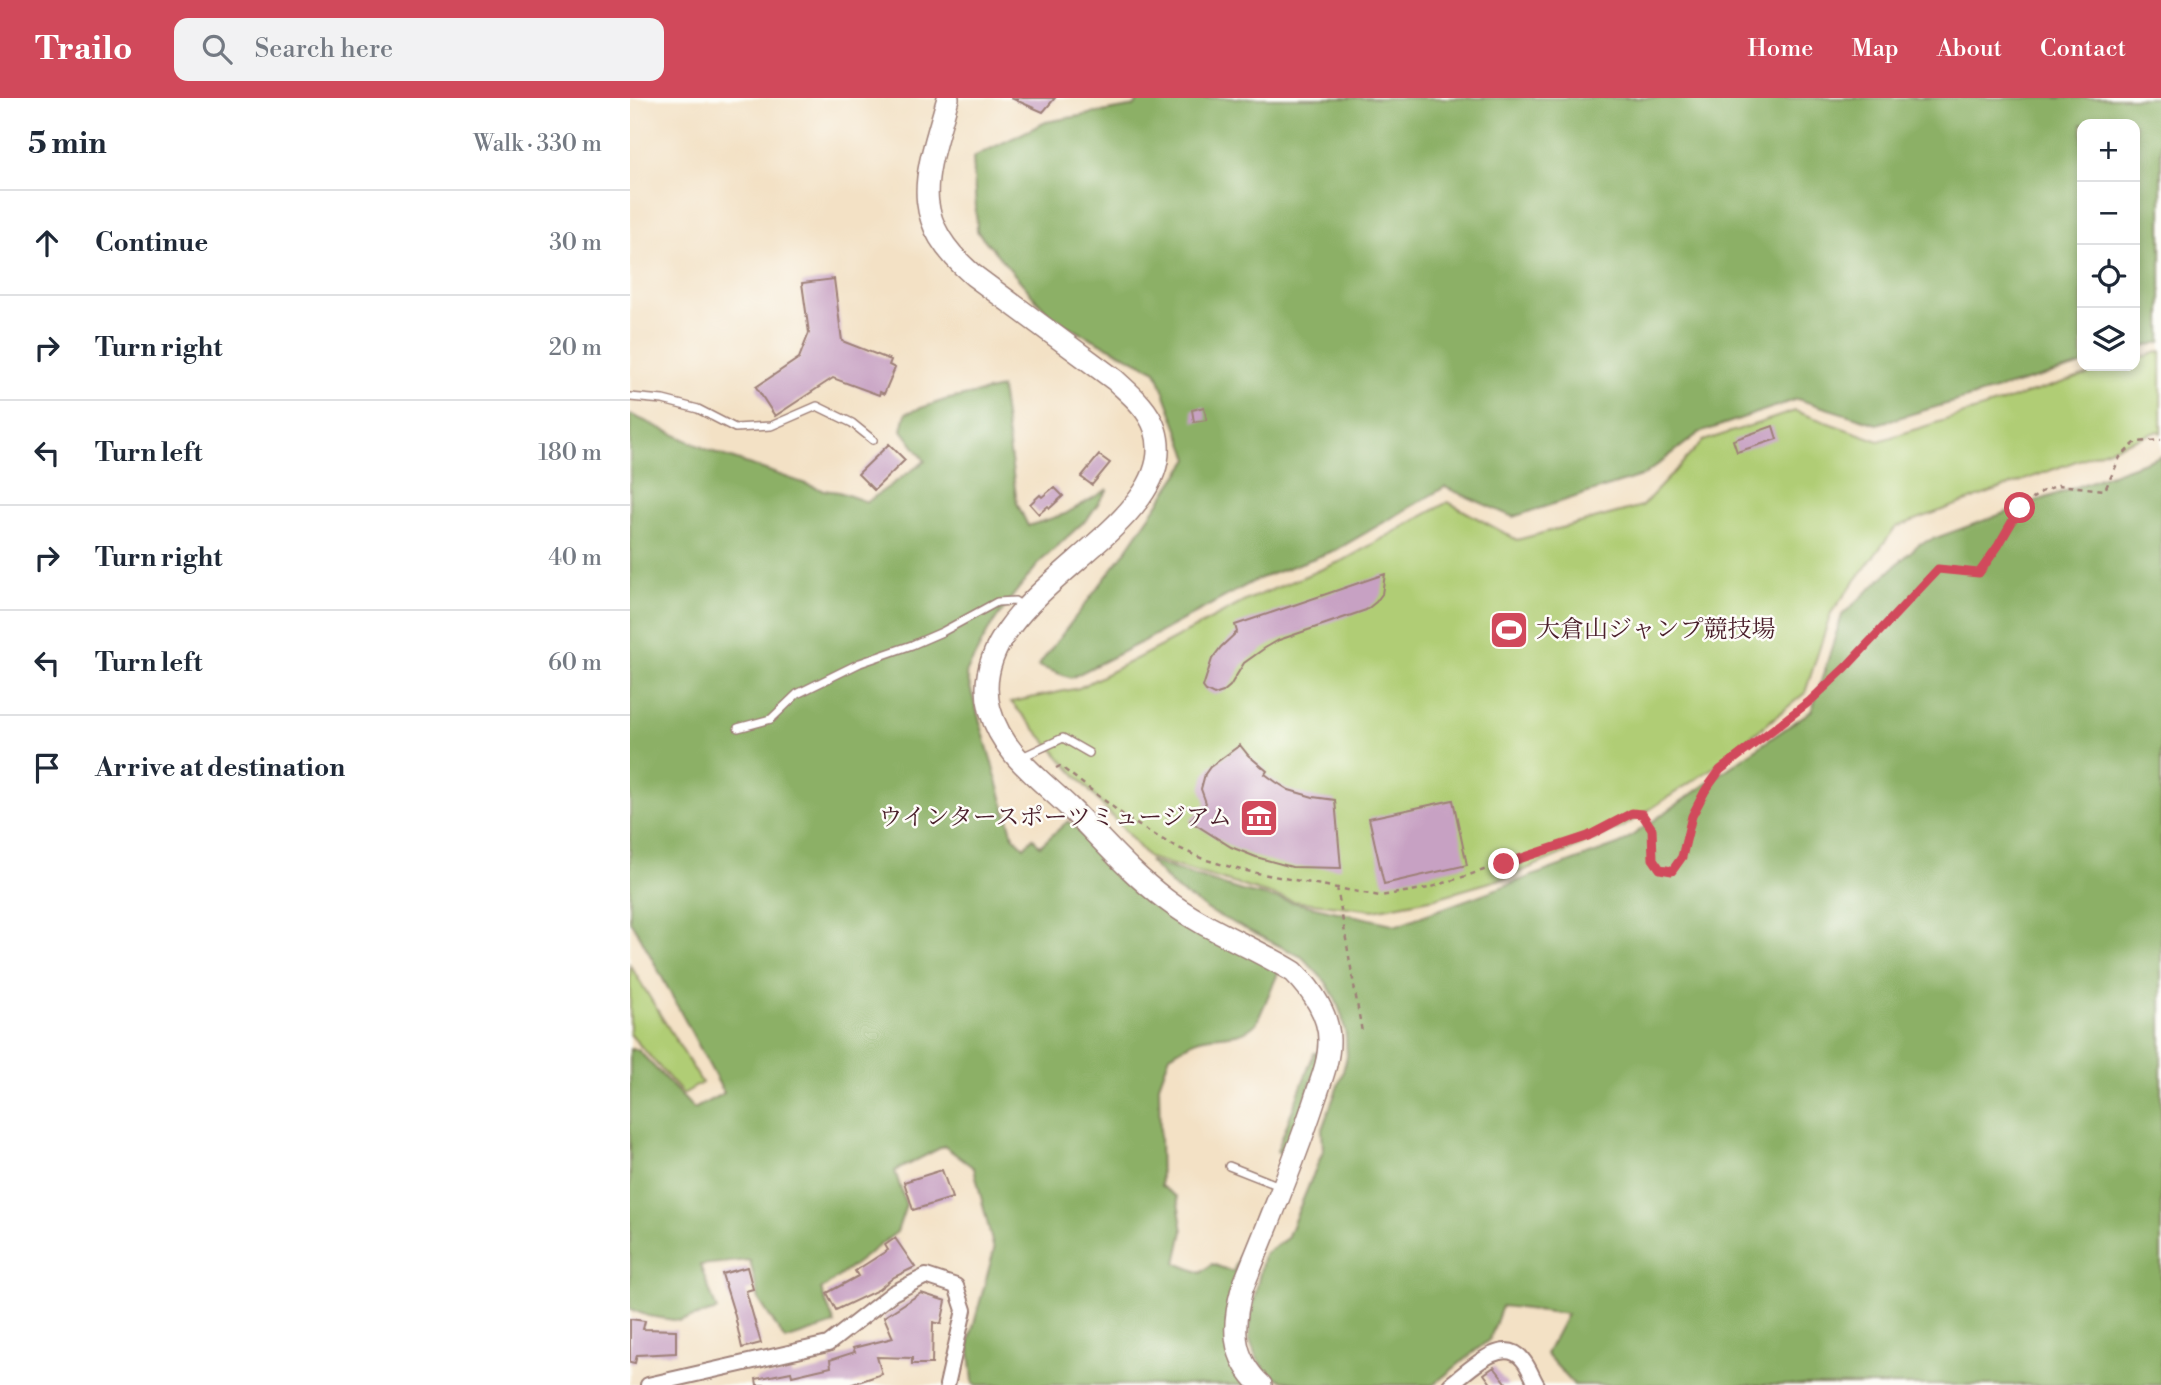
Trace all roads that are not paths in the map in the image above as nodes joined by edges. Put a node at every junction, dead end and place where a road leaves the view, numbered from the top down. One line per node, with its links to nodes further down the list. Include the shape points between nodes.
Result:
1 (948, 98): 4 (street, via 925,190 932,226 942,243 973,275 1115,380 1147,412 1158,446 1154,472 1142,496)
2 (630, 397): 3 (lane, via 698,409 735,428 771,426 817,406 852,423)
3 (873, 440)
4 (1025, 609): 5 (lane, via 1015,601 997,602 942,632 860,663 797,694 771,719); 7 (street, via 1002,636 988,676 987,694 996,727)
5 (738, 728)
6 (1088, 753): 7 (lane, via 1063,738)
7 (1018, 759): 9 (street, via 1114,855 1167,900 1294,972 1308,986 1330,1040 1324,1076)
8 (1229, 1167): 9 (lane)
9 (1283, 1187): 12 (street, via 1235,1315 1237,1350)
10 (648, 1385): 11 (street, via 828,1344 893,1293 926,1276 956,1286 964,1310)
11 (947, 1385)
12 (1261, 1385)
13 (1450, 1385): 14 (street, via 1485,1357 1505,1351 1522,1358)
14 (1537, 1385)

